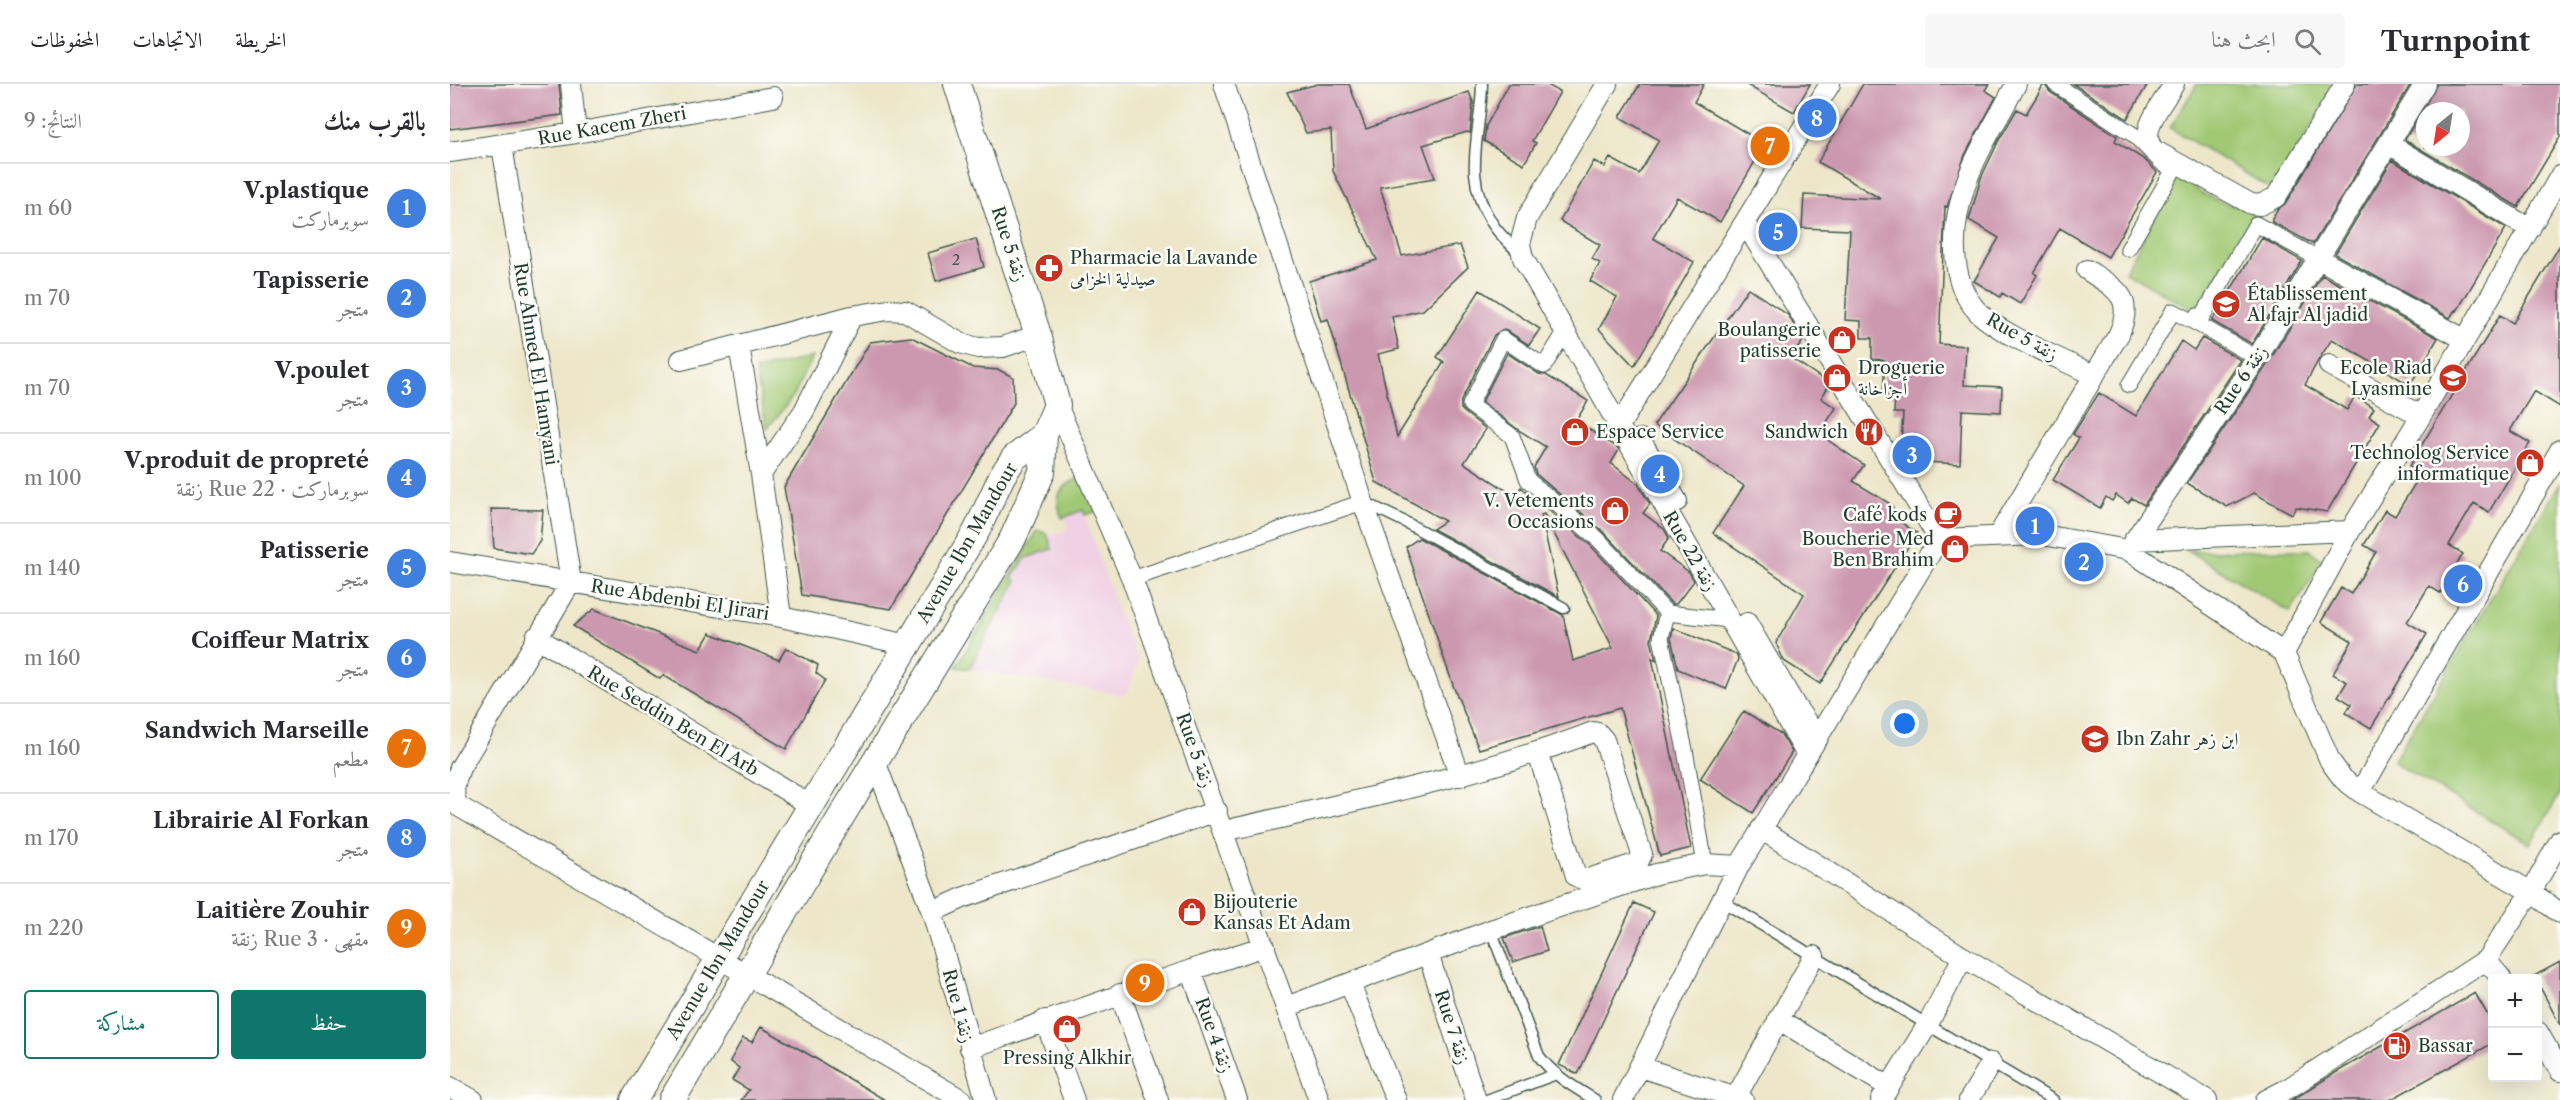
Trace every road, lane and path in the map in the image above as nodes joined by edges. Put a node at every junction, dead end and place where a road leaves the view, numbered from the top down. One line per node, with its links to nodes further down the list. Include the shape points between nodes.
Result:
1 (571, 84): 13 (street)
2 (957, 84): 27 (street, Rue 5 زنقة)
3 (1224, 84): 41 (street)
4 (1482, 84): 21 (lane, via 1473,171 1477,196 1492,224)
5 (1607, 84): 21 (street, via 1527,218 1520,244)
6 (1830, 84): 18 (street)
7 (2016, 84): 33 (street, Rue 5 زنقة, via 1965,185 1956,234 1960,283 1977,311 1992,324)
8 (2055, 84): 20 (street, via 2133,135 2163,164 2174,169)
9 (2174, 84): 10 (street, via 2147,130 2148,145 2250,204 2260,205 2276,196)
10 (2345, 84)
11 (2425, 84): 14 (street, Rue 6 زنقة)
12 (773, 97): 13 (street, Rue Kacem Zheri)
13 (576, 133): 15 (street, Rue Kacem Zheri)
14 (2389, 144): 19 (street); 22 (street, Rue 6 زنقة)
15 (502, 145): 16 (street, Rue Kacem Zheri); 48 (street, Rue Ahmed El Hamyani)
16 (450, 153)
17 (2560, 176): 19 (street)
18 (1745, 223): 37 (street); 44 (street)
19 (2530, 229): 28 (street)
20 (2128, 249)
21 (1522, 258): 26 (street, Rue 22 زنقة)
22 (2319, 259): 25 (street, via 2256,224); 28 (street); 30 (street, Rue 6 زنقة)
23 (2087, 270): 33 (street, via 2118,291 2126,306 2126,319 2119,334)
24 (852, 316): 27 (street, via 905,311 960,343 978,348 1004,347); 29 (street); 40 (street, via 804,411)
25 (2198, 320): 30 (street); 34 (street, via 2173,311)
26 (1565, 332): 37 (street, Rue 22 زنقة); 50 (street, via 1544,366 1503,339 1470,405 1512,436 1528,480 1598,539)
27 (1038, 334): 35 (street, Rue 5 زنقة)
28 (2464, 339): 36 (street)
29 (739, 346): 31 (street); 40 (street)
30 (2257, 358): 45 (street, Rue 6 زنقة)
31 (681, 360)
32 (2329, 365): 36 (street)
33 (2093, 375): 43 (street)
34 (2129, 385)
35 (1057, 405): 38 (street); 47 (street, Rue 5 زنقة)
36 (2421, 416): 42 (street)
37 (1622, 421): 52 (street, Rue 22 زنقة); 56 (street, via 1656,463 1796,707)
38 (1044, 435): 54 (street, Avenue Ibn Mandour, via 1014,458 1002,476 977,530); 59 (street, Avenue Ibn Mandour, via 1041,472 1013,538)
39 (2560, 450): 61 (street)
40 (761, 474): 51 (street)
41 (1363, 502): 47 (street); 49 (lane); 60 (street)
42 (2350, 531): 45 (street); 55 (street)
43 (1998, 536): 44 (street); 45 (street, via 2043,535)
44 (1940, 539): 56 (street)
45 (2131, 545): 55 (street)
46 (450, 562): 48 (street, Rue Abdenbi El Jirari)
47 (1132, 579): 63 (street, Rue 5 زنقة)
48 (571, 582): 51 (street, Rue Abdenbi El Jirari); 53 (street)
49 (1564, 609)
50 (1667, 613): 52 (street); 67 (street, via 1661,638)
51 (781, 616): 54 (street, Rue Abdenbi El Jirari)
52 (1729, 620): 58 (street, Rue 22 زنقة)
53 (536, 637): 62 (street, Rue Seddin Ben El Arb); 78 (street, via 460,768 454,799 458,806)
54 (908, 645): 62 (street, Avenue Ibn Mandour)
55 (2284, 653): 61 (street, via 2330,761 2343,779)
56 (1818, 738): 58 (street)
57 (1538, 753): 57 (street, via 1593,732 1601,736 1642,854 1638,863 1585,880 1576,876); 60 (street)
58 (1807, 755): 64 (street)
59 (875, 761): 71 (street, Rue 1 زنقة); 82 (street, Avenue Ibn Mandour)
60 (1460, 776): 65 (street)
61 (2360, 792): 69 (street)
62 (810, 805): 78 (street, Avenue Ibn Mandour)
63 (1217, 811): 65 (street, Rue 5 زنقة); 71 (street, via 965,897)
64 (1761, 829): 68 (street); 77 (street)
65 (1224, 831): 74 (street, Rue 5 زنقة)
66 (2560, 840): 69 (street)
67 (1705, 864): 68 (street); 73 (street, via 1656,874)
68 (1738, 866): 70 (street)
69 (2531, 892): 72 (street); 79 (street)
70 (1720, 900): 76 (lane); 92 (street)
71 (932, 912): 90 (street, Rue 1 زنقة)
72 (2560, 913)
73 (1491, 930): 75 (street); 94 (lane, via 1533,1043)
74 (1265, 946): 80 (street); 85 (street, Rue 5 زنقة)
75 (1428, 954): 83 (street); 98 (street, Rue 7 زنقة)
76 (1814, 956): 86 (street); 88 (lane)
77 (1963, 957): 88 (street); 114 (street)
78 (718, 959): 82 (street); 101 (street, Avenue Ibn Mandour)
79 (2486, 960): 81 (street); 97 (street)
80 (1191, 970): 84 (street); 107 (street, Rue 4 زنقة)
81 (2498, 974)
82 (746, 975): 102 (street, Avenue Ibn Mandour); 103 (street)
83 (1350, 984): 85 (street); 109 (street)
84 (1120, 994): 87 (street); 106 (street)
85 (1286, 1006): 108 (street, Rue 5 زنقة)
86 (1778, 1019): 96 (street); 99 (street)
87 (1045, 1020): 90 (street); 105 (street)
88 (1928, 1024): 91 (lane); 96 (street)
89 (2542, 1039): 93 (street)
90 (970, 1048): 104 (street, Rue 1 زنقة)
91 (1991, 1063): 112 (street); 113 (lane)
92 (1640, 1067): 99 (street); 111 (street)
93 (2560, 1071)
94 (1556, 1074): 98 (lane); 110 (lane)
95 (450, 1087): 100 (street)
96 (1885, 1093)
97 (2292, 1094): 115 (street)
98 (1476, 1099)
99 (1739, 1099)
100 (473, 1100)
101 (634, 1100)
102 (672, 1100)
103 (962, 1100)
104 (986, 1100)
105 (1074, 1100)
106 (1158, 1100)
107 (1237, 1100)
108 (1319, 1100)
109 (1396, 1100)
110 (1594, 1100)
111 (1623, 1100)
112 (1969, 1100)
113 (2053, 1100)
114 (2207, 1100)
115 (2266, 1100)

